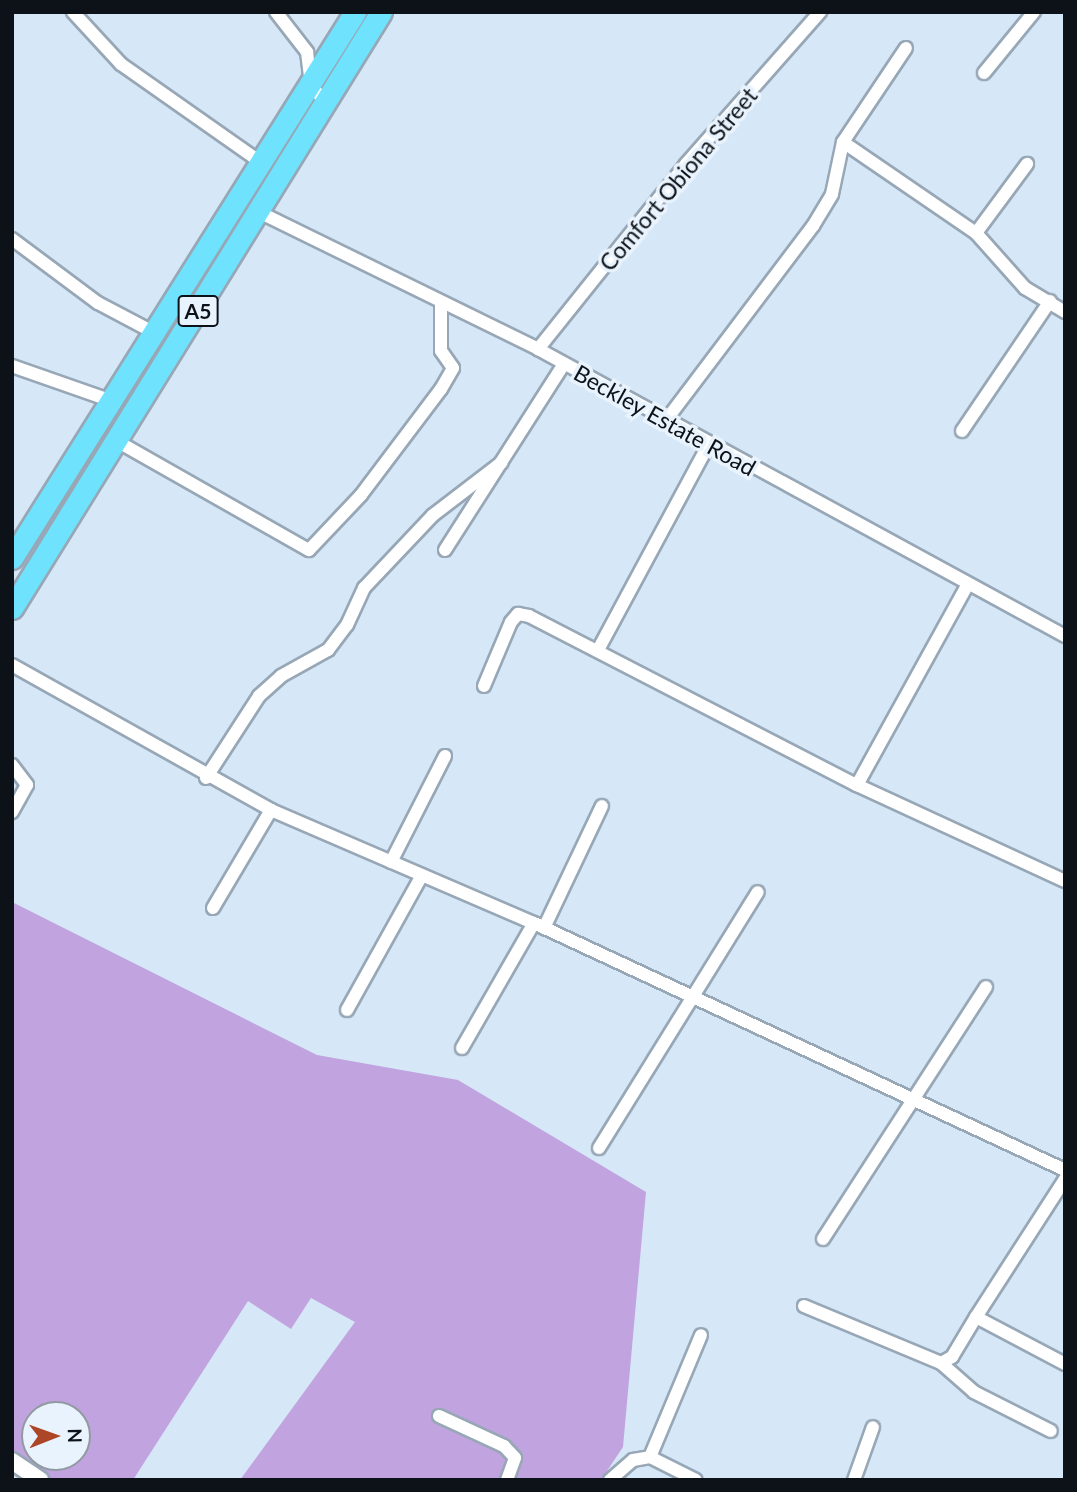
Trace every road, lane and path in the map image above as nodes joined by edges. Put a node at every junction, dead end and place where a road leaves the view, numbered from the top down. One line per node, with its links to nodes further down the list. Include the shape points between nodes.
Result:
1 (73, 12): 12 (street, via 121,64)
2 (276, 12): 9 (street, via 307,52)
3 (355, 12): 9 (highway, A5)
4 (381, 12): 10 (highway, A5)
5 (820, 12): 21 (street, Comfort Obiona Street, via 686,164)
6 (1034, 12): 8 (street)
7 (906, 48): 11 (street)
8 (984, 73)
9 (311, 86): 10 (street); 12 (highway, A5)
10 (328, 104): 14 (highway, A5)
11 (843, 142): 15 (street); 25 (street, via 832,194 818,217)
12 (262, 163): 20 (highway, A5)
13 (1027, 164): 15 (street)
14 (261, 213): 18 (street, Beckley Estate Road); 27 (highway, A5)
15 (976, 233): 17 (street, via 1025,288)
16 (12, 239): 20 (street, via 98,303)
17 (1050, 301): 19 (street); 26 (street)
18 (441, 302): 21 (street, Beckley Estate Road); 27 (street, via 441,351 453,368 361,495 309,550)
19 (1065, 312)
20 (155, 333): 24 (highway, A5)
21 (538, 349): 22 (street, Beckley Estate Road)
22 (564, 364): 25 (street, Beckley Estate Road); 29 (street)
23 (12, 366): 24 (street)
24 (112, 401): 31 (highway, A5)
25 (667, 419): 28 (street, Beckley Estate Road)
26 (962, 431)
27 (115, 440): 33 (highway, A5)
28 (709, 444): 32 (street, Beckley Estate Road); 35 (street)
29 (501, 463): 30 (street); 40 (street, via 433,515 364,588 347,625 328,650 281,676 258,696)
30 (445, 550)
31 (12, 558)
32 (967, 586): 34 (street, Beckley Estate Road); 41 (street)
33 (12, 607)
34 (1065, 636)
35 (598, 650): 37 (street, via 518,614); 41 (street)
36 (12, 665): 40 (street)
37 (484, 687)
38 (445, 756): 45 (street)
39 (12, 765): 44 (street, via 27,785)
40 (206, 778): 43 (street)
41 (857, 785): 47 (street)
42 (602, 806): 50 (street)
43 (271, 810): 45 (street); 49 (street)
44 (12, 812)
45 (391, 862): 46 (street)
46 (422, 875): 50 (street); 53 (street)
47 (1065, 881)
48 (758, 892): 52 (street)
49 (213, 908)
50 (539, 925): 52 (street); 54 (street)
51 (986, 987): 55 (street)
52 (690, 996): 55 (street); 56 (street)
53 (347, 1010)
54 (462, 1048)
55 (911, 1100): 57 (street); 59 (street)
56 (599, 1148)
57 (1065, 1170)
58 (1065, 1179): 61 (street)
59 (823, 1239)
60 (804, 1307): 63 (street)
61 (976, 1317): 63 (street, via 952,1357); 64 (street)
62 (701, 1335): 68 (street)
63 (941, 1363): 67 (street, via 974,1392)
64 (1065, 1364)
65 (439, 1416): 71 (street, via 504,1446 514,1458)
66 (873, 1427): 74 (street)
67 (1051, 1432)
68 (650, 1457): 72 (street, via 633,1460); 73 (street)
69 (12, 1461): 70 (street)
70 (40, 1480)
71 (506, 1480)
72 (610, 1480)
73 (696, 1480)
74 (853, 1480)

